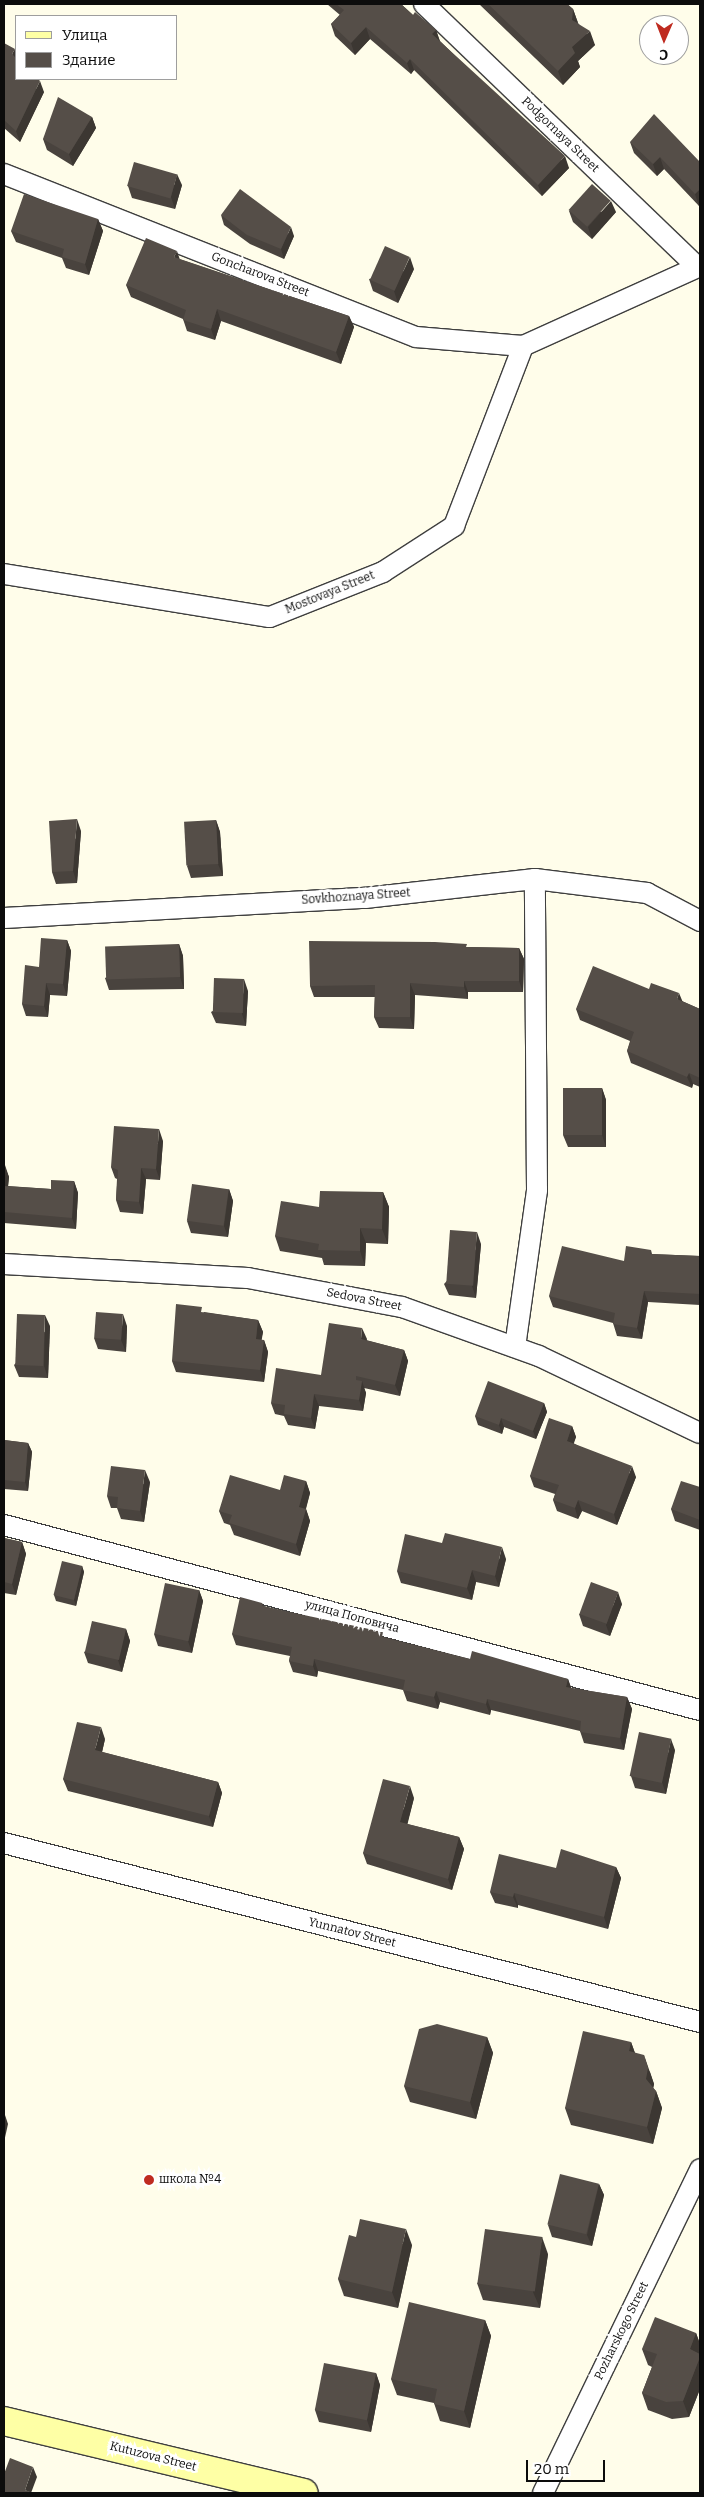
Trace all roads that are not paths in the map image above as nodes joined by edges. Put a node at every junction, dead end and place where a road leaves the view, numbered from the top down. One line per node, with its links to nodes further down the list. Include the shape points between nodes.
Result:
1 (424, 4): 3 (street, Podgornaya Street)
2 (4, 174): 4 (street, Goncharova Street, via 416,337)
3 (698, 266): 4 (street)
4 (523, 346): 5 (street, Mostovaya Street, via 454,526 383,572 270,617)
5 (4, 574)
6 (535, 879): 7 (street, Sovkhoznaya Street, via 365,898); 8 (street, Sovkhoznaya Street, via 647,894); 10 (street, via 537,1190)
7 (4, 918)
8 (700, 921)
9 (4, 1264): 10 (street, Sedova Street, via 248,1278 402,1307)
10 (515, 1347): 11 (street, Sedova Street)
11 (700, 1433)
12 (4, 1525): 13 (street, улица Поповича)
13 (700, 1710)
14 (4, 1843): 15 (street, Yunnatov Street)
15 (700, 2022)
16 (700, 2169): 19 (street, Pozharskogo Street)
17 (4, 2421): 18 (main road, Kutuzova Street)
18 (303, 2493)
19 (543, 2493)

